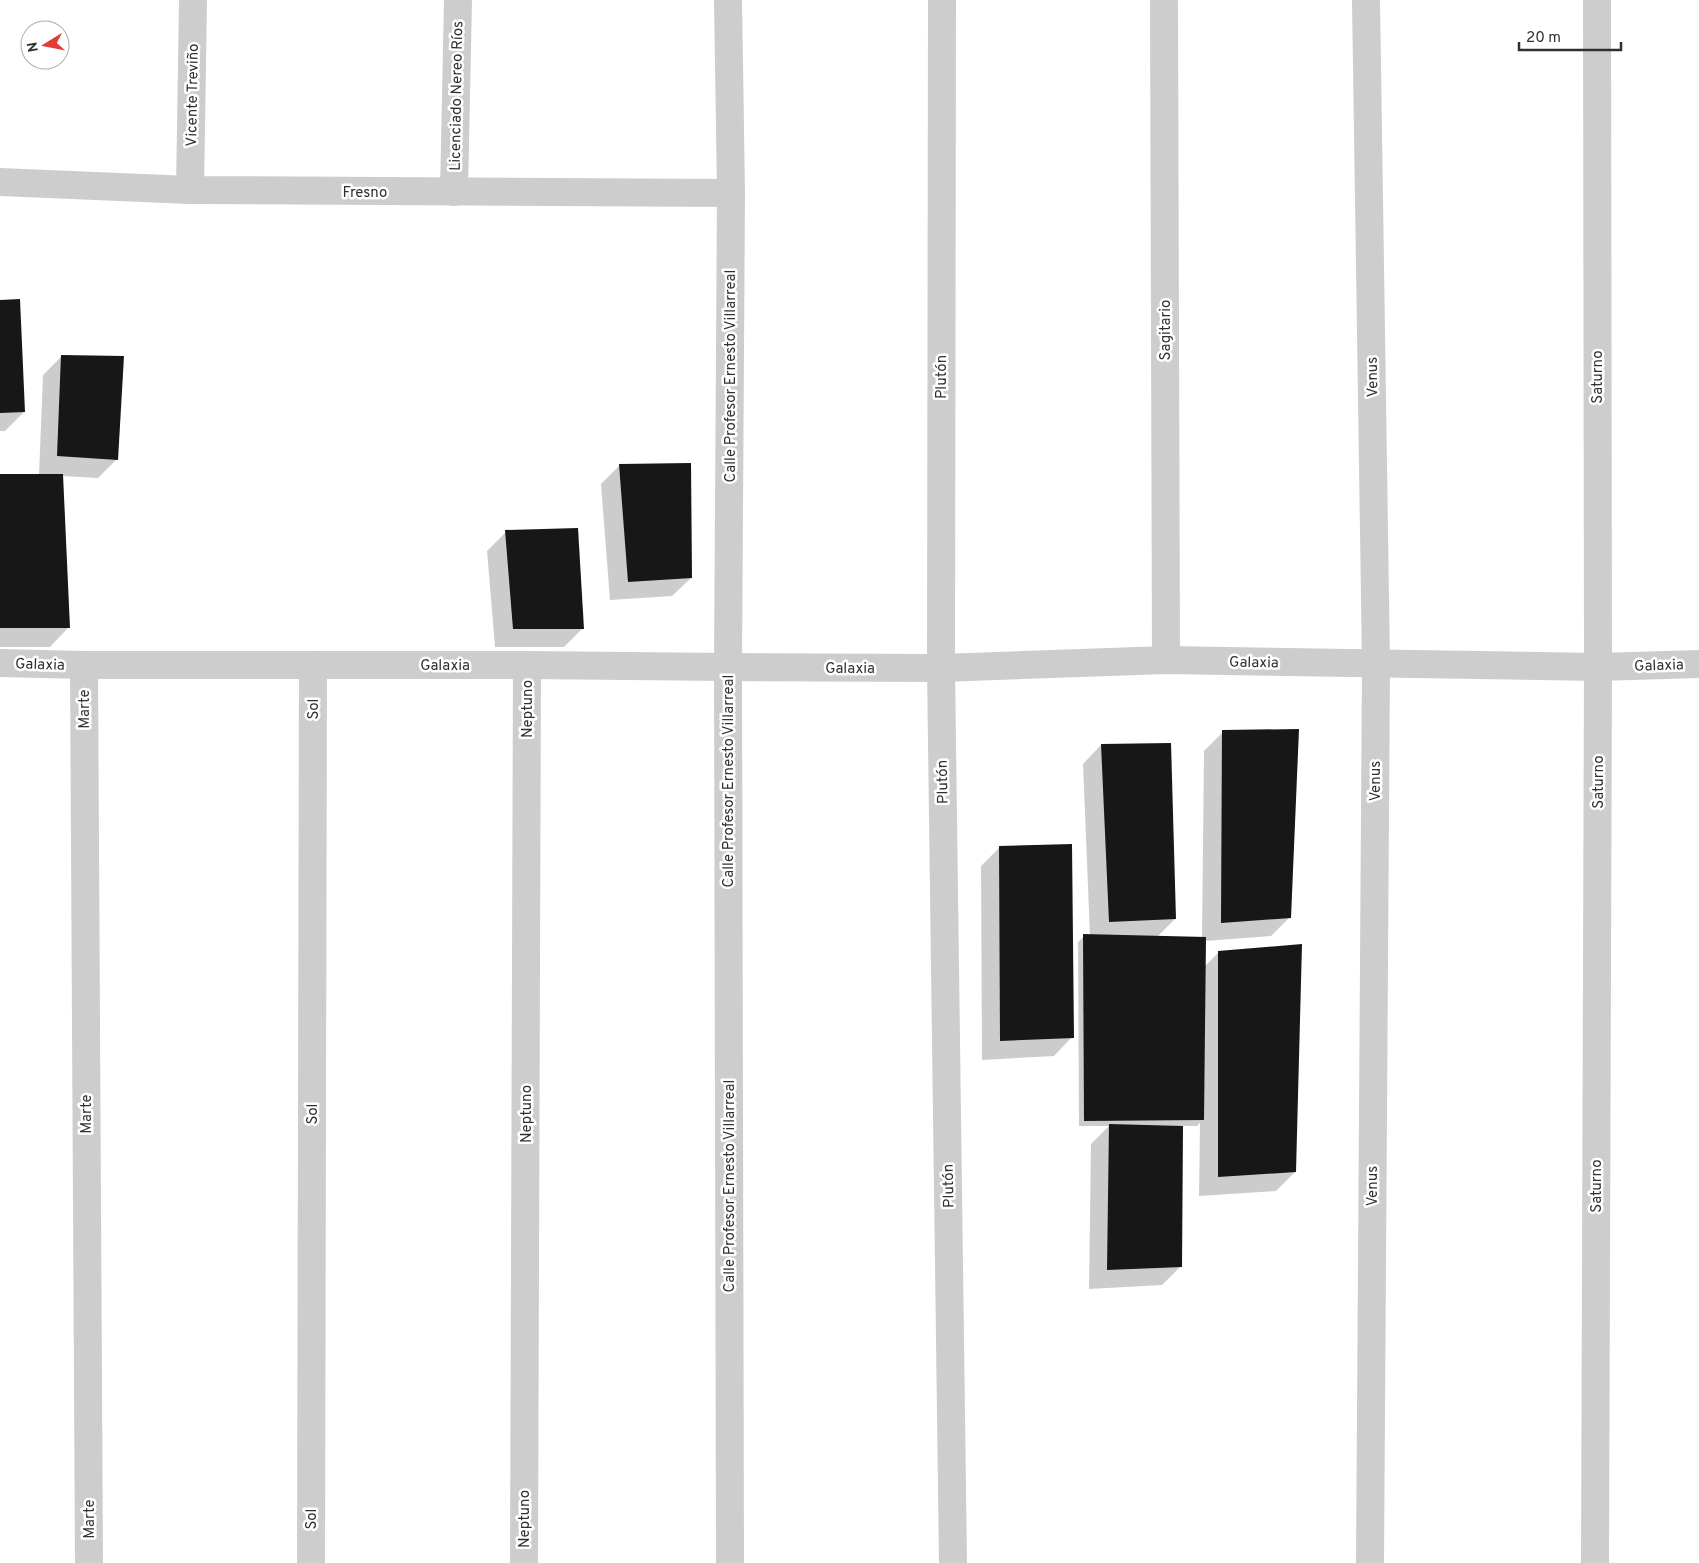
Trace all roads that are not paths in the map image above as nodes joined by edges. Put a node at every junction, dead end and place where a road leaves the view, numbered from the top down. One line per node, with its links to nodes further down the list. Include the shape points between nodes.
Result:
1 (193, 0): 9 (street, Vicente Treviño)
2 (458, 0): 10 (street, Licenciado Nereo Ríos)
3 (728, 0): 11 (street, Calle Profesor Ernesto Villarreal)
4 (942, 0): 21 (street, Plutón)
5 (1164, 0): 12 (street, Sagitario)
6 (1366, 0): 14 (street, Venus)
7 (1597, 0): 19 (street, Saturno)
8 (0, 182): 9 (street, Fresno)
9 (190, 190): 10 (street, Fresno)
10 (454, 192): 11 (street, Fresno)
11 (731, 193): 20 (street, Calle Profesor Ernesto Villarreal)
12 (1166, 660): 14 (street, Galaxia); 21 (street, Galaxia)
13 (0, 663): 18 (street, Galaxia)
14 (1376, 664): 19 (street, Galaxia); 27 (street, Venus)
15 (1699, 664): 19 (street, Galaxia)
16 (313, 665): 17 (street, Galaxia); 18 (street, Galaxia); 23 (street, Sol)
17 (527, 665): 20 (street, Galaxia); 24 (street, Neptuno)
18 (84, 666): 22 (street, Marte)
19 (1598, 667): 28 (street, Saturno)
20 (728, 668): 21 (street, Galaxia); 25 (street, Calle Profesor Ernesto Villarreal)
21 (941, 668): 26 (street, Plutón)
22 (89, 1563)
23 (311, 1563)
24 (524, 1563)
25 (730, 1563)
26 (953, 1563)
27 (1370, 1563)
28 (1595, 1563)

